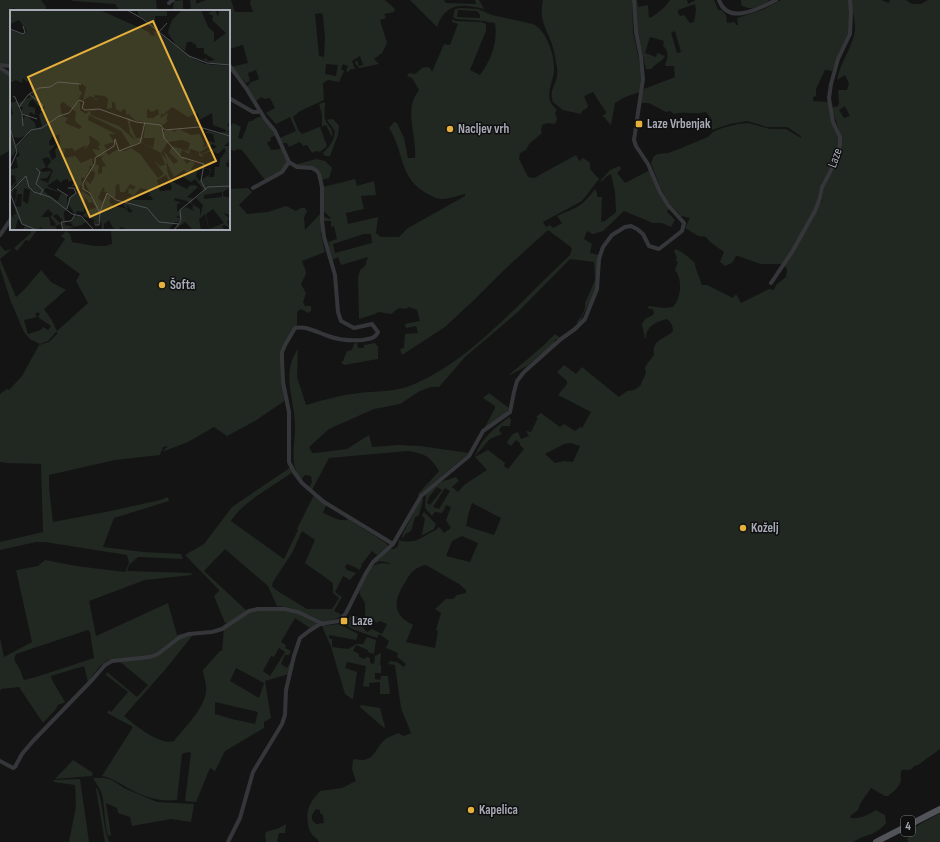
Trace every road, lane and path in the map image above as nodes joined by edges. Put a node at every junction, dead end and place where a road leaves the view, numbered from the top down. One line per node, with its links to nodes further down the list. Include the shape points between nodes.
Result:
1 (634, 0): 17 (street, via 643,79 634,140 660,192 684,223 682,231 658,250 649,246 643,234 631,226 612,234 599,259 597,289 585,318 524,372 517,381 510,412 483,431 469,456 421,496)
2 (719, 0): 3 (street, via 721,6 729,11 746,14)
3 (776, 0)
4 (850, 0): 16 (street, Laze, via 850,34 838,59 829,98 840,145 815,211)
5 (0, 65): 6 (street)
6 (10, 66)
7 (230, 66): 11 (street)
8 (0, 68): 9 (street)
9 (10, 74)
10 (230, 99): 11 (street, via 253,112)
11 (260, 111): 12 (street, via 275,131)
12 (289, 162): 13 (street, via 282,172); 17 (street, via 297,167 312,168 320,174 324,237 335,275 337,308 342,321 354,328 372,324 378,332 370,339 349,341 302,327 295,328 282,352 283,382 289,412 289,462 302,483 324,502)
13 (253, 188)
14 (10, 220): 15 (street)
15 (0, 234)
16 (771, 283)
17 (394, 544): 18 (street, via 373,562 346,613 339,621)
18 (323, 624): 19 (street, via 285,609 258,609 249,611 222,629 180,637 150,657 112,661 105,665 33,741 15,767); 21 (street, via 308,630 300,638 286,690 282,724 253,772 240,818)
19 (0, 761)
20 (940, 809): 22 (main road, 4)
21 (228, 842)
22 (876, 842)

